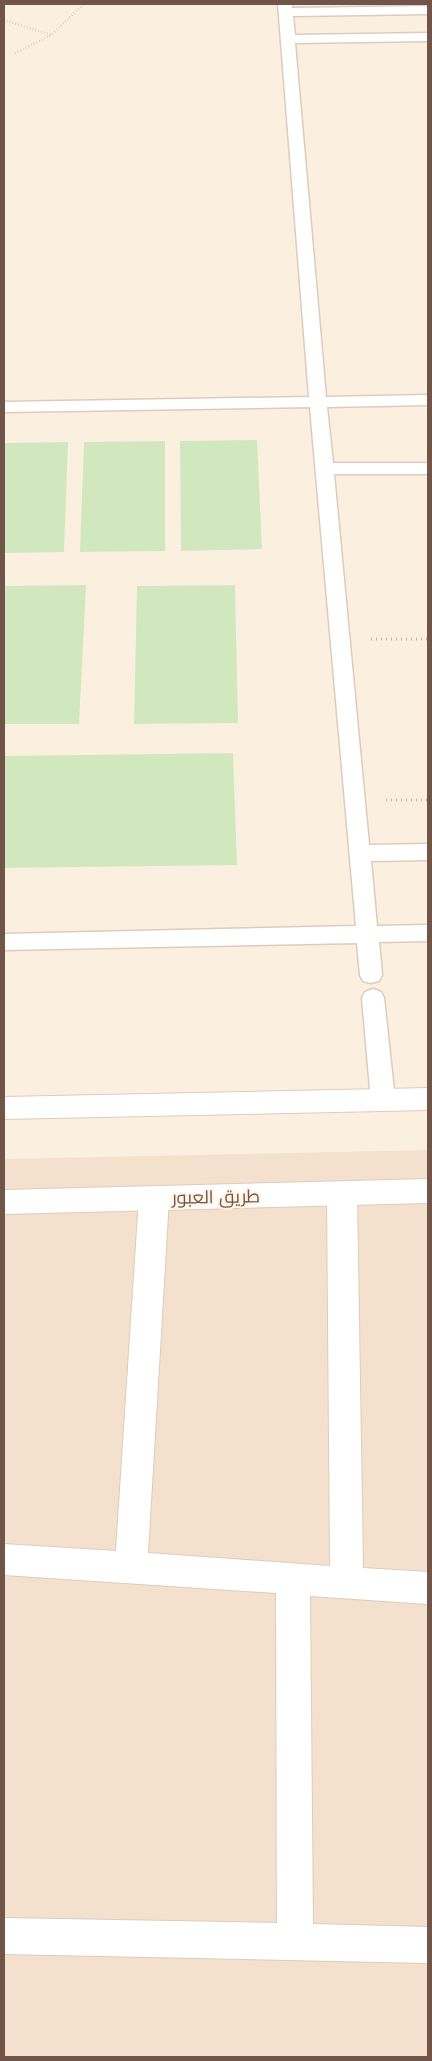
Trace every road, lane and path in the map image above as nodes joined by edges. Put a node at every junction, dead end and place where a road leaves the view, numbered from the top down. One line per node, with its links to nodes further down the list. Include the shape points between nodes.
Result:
1 (84, 4): 6 (path)
2 (368, 7): 3 (lane); 4 (lane)
3 (285, 8): 8 (lane)
4 (428, 10)
5 (4, 20): 6 (path)
6 (50, 34): 9 (path)
7 (428, 37): 8 (lane)
8 (288, 39): 11 (lane)
9 (15, 53)
10 (428, 400): 11 (lane)
11 (318, 402): 12 (lane); 14 (lane)
12 (4, 407)
13 (428, 468): 14 (lane)
14 (324, 469): 15 (lane)
15 (339, 639): 16 (path); 17 (lane)
16 (428, 639)
17 (354, 800): 18 (path); 20 (lane)
18 (428, 800)
19 (428, 852): 20 (lane)
20 (360, 853): 22 (lane)
21 (428, 932): 22 (lane)
22 (367, 933): 23 (lane); 24 (lane)
23 (4, 942)
24 (371, 975)
25 (373, 998): 27 (lane)
26 (428, 1099): 27 (street)
27 (383, 1100): 28 (street)
28 (4, 1108)
29 (428, 1191): 30 (street, طريق العبور)
30 (342, 1194): 31 (street, طريق العبور); 36 (street)
31 (154, 1198): 32 (street, طريق العبور); 34 (street)
32 (4, 1202)
33 (4, 1560): 34 (street)
34 (131, 1568): 35 (street)
35 (294, 1580): 36 (street); 39 (street)
36 (347, 1583): 37 (street)
37 (428, 1588)
38 (4, 1936): 39 (street)
39 (295, 1942): 40 (street)
40 (428, 1945)

